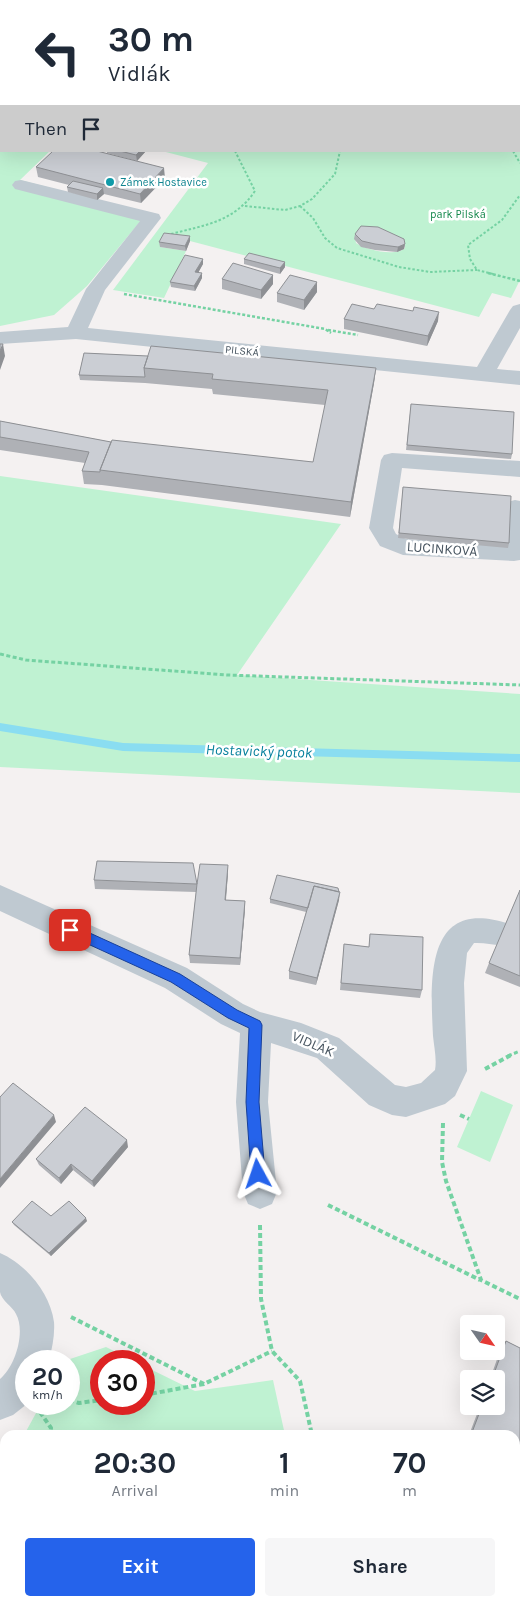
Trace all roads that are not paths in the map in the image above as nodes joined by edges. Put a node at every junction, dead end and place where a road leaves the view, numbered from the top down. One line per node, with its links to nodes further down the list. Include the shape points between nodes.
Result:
1 (22, 185): 3 (street, via 152,218 96,289)
2 (520, 310): 5 (street)
3 (76, 333): 4 (street, PILSKÁ); 5 (street, PILSKÁ)
4 (0, 338)
5 (484, 374): 6 (street, PILSKÁ)
6 (520, 378)
7 (520, 470): 8 (street, LUCINKOVÁ, via 392,460 382,528 388,540 402,547 514,553)
8 (515, 508)
9 (0, 897): 11 (street, VIDLÁK, via 176,978 232,1014)
10 (502, 934): 11 (street, VIDLÁK, via 484,929 466,932 453,944 448,984 451,1071 433,1094 396,1103 378,1095 347,1061 328,1048 303,1037)
11 (256, 1025): 12 (street, via 252,1102)
12 (260, 1192)
13 (12, 1281): 14 (street, via 37,1318)
14 (34, 1350)
15 (15, 1390): 16 (street)
16 (0, 1402)

